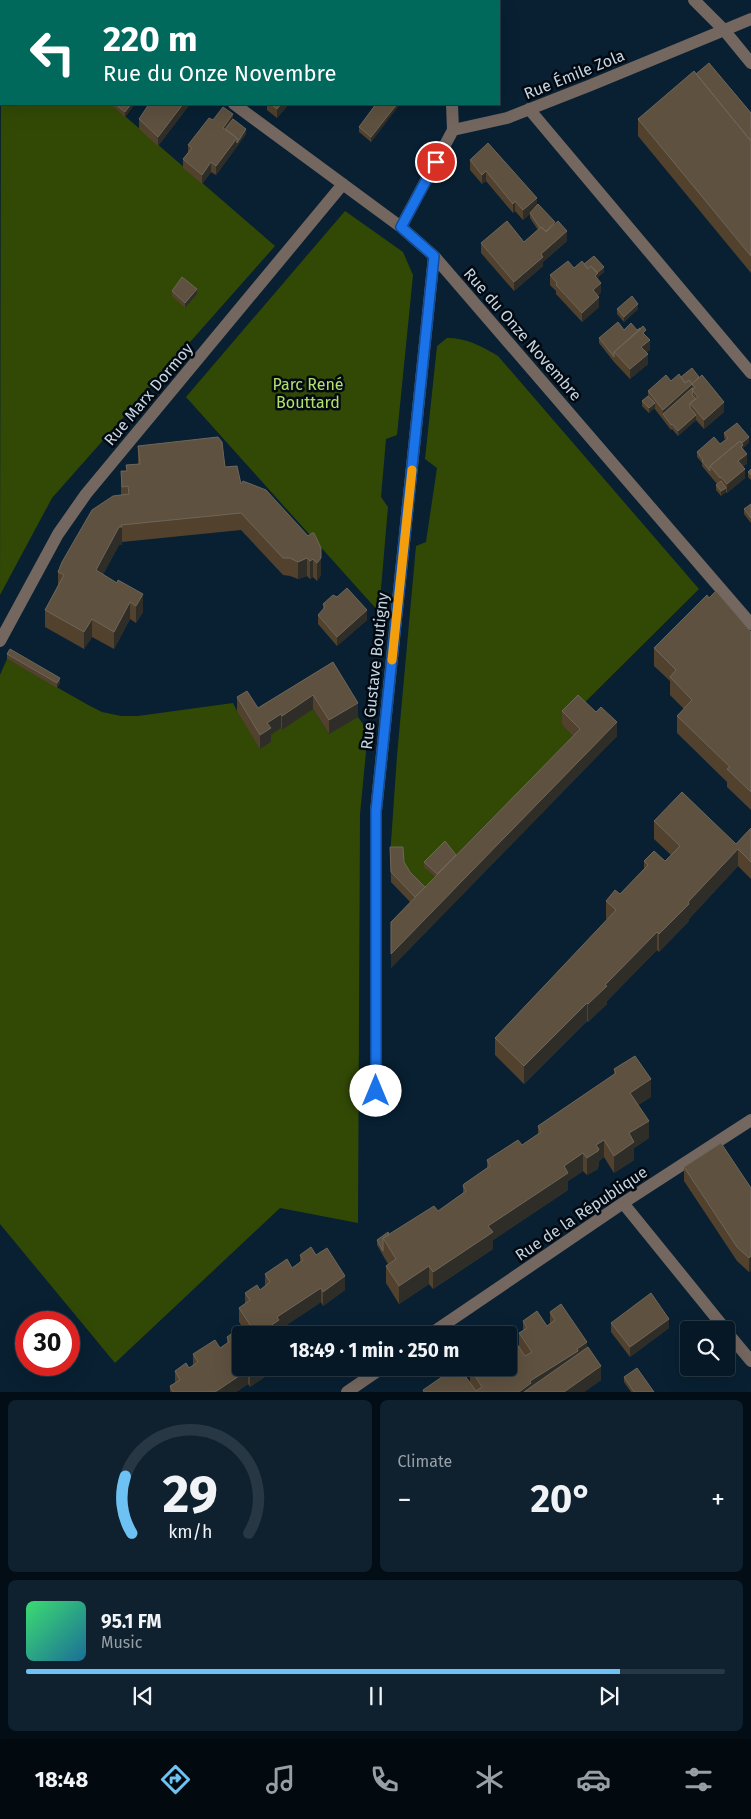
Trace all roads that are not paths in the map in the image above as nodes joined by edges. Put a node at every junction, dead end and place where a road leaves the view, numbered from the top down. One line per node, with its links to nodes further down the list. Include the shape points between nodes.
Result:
1 (694, 0): 3 (street)
2 (751, 19): 3 (street, Rue Émile Zola)
3 (724, 30): 4 (street); 7 (street, Rue Émile Zola)
4 (751, 63)
5 (235, 105): 9 (street, Rue du Onze Novembre)
6 (452, 105): 8 (street)
7 (529, 109): 8 (street, Rue Émile Zola, via 507,118); 12 (street)
8 (453, 130): 10 (street)
9 (342, 184): 10 (street, Rue du Onze Novembre); 14 (street, Rue Marx Dormoy, via 86,494 58,534)
10 (401, 227): 11 (street, Rue du Onze Novembre)
11 (434, 256): 13 (street, Rue du Onze Novembre); 15 (street, Rue Gustave Boutigny, via 376,811)
12 (751, 373)
13 (751, 624)
14 (0, 641)
15 (376, 1091)
16 (751, 1120): 17 (street, Rue de la République)
17 (623, 1204): 18 (street); 19 (street, Rue de la République)
18 (719, 1321)
19 (442, 1326)
20 (735, 1342): 21 (street)
21 (751, 1362)
22 (370, 1376): 23 (street)
23 (347, 1392)

